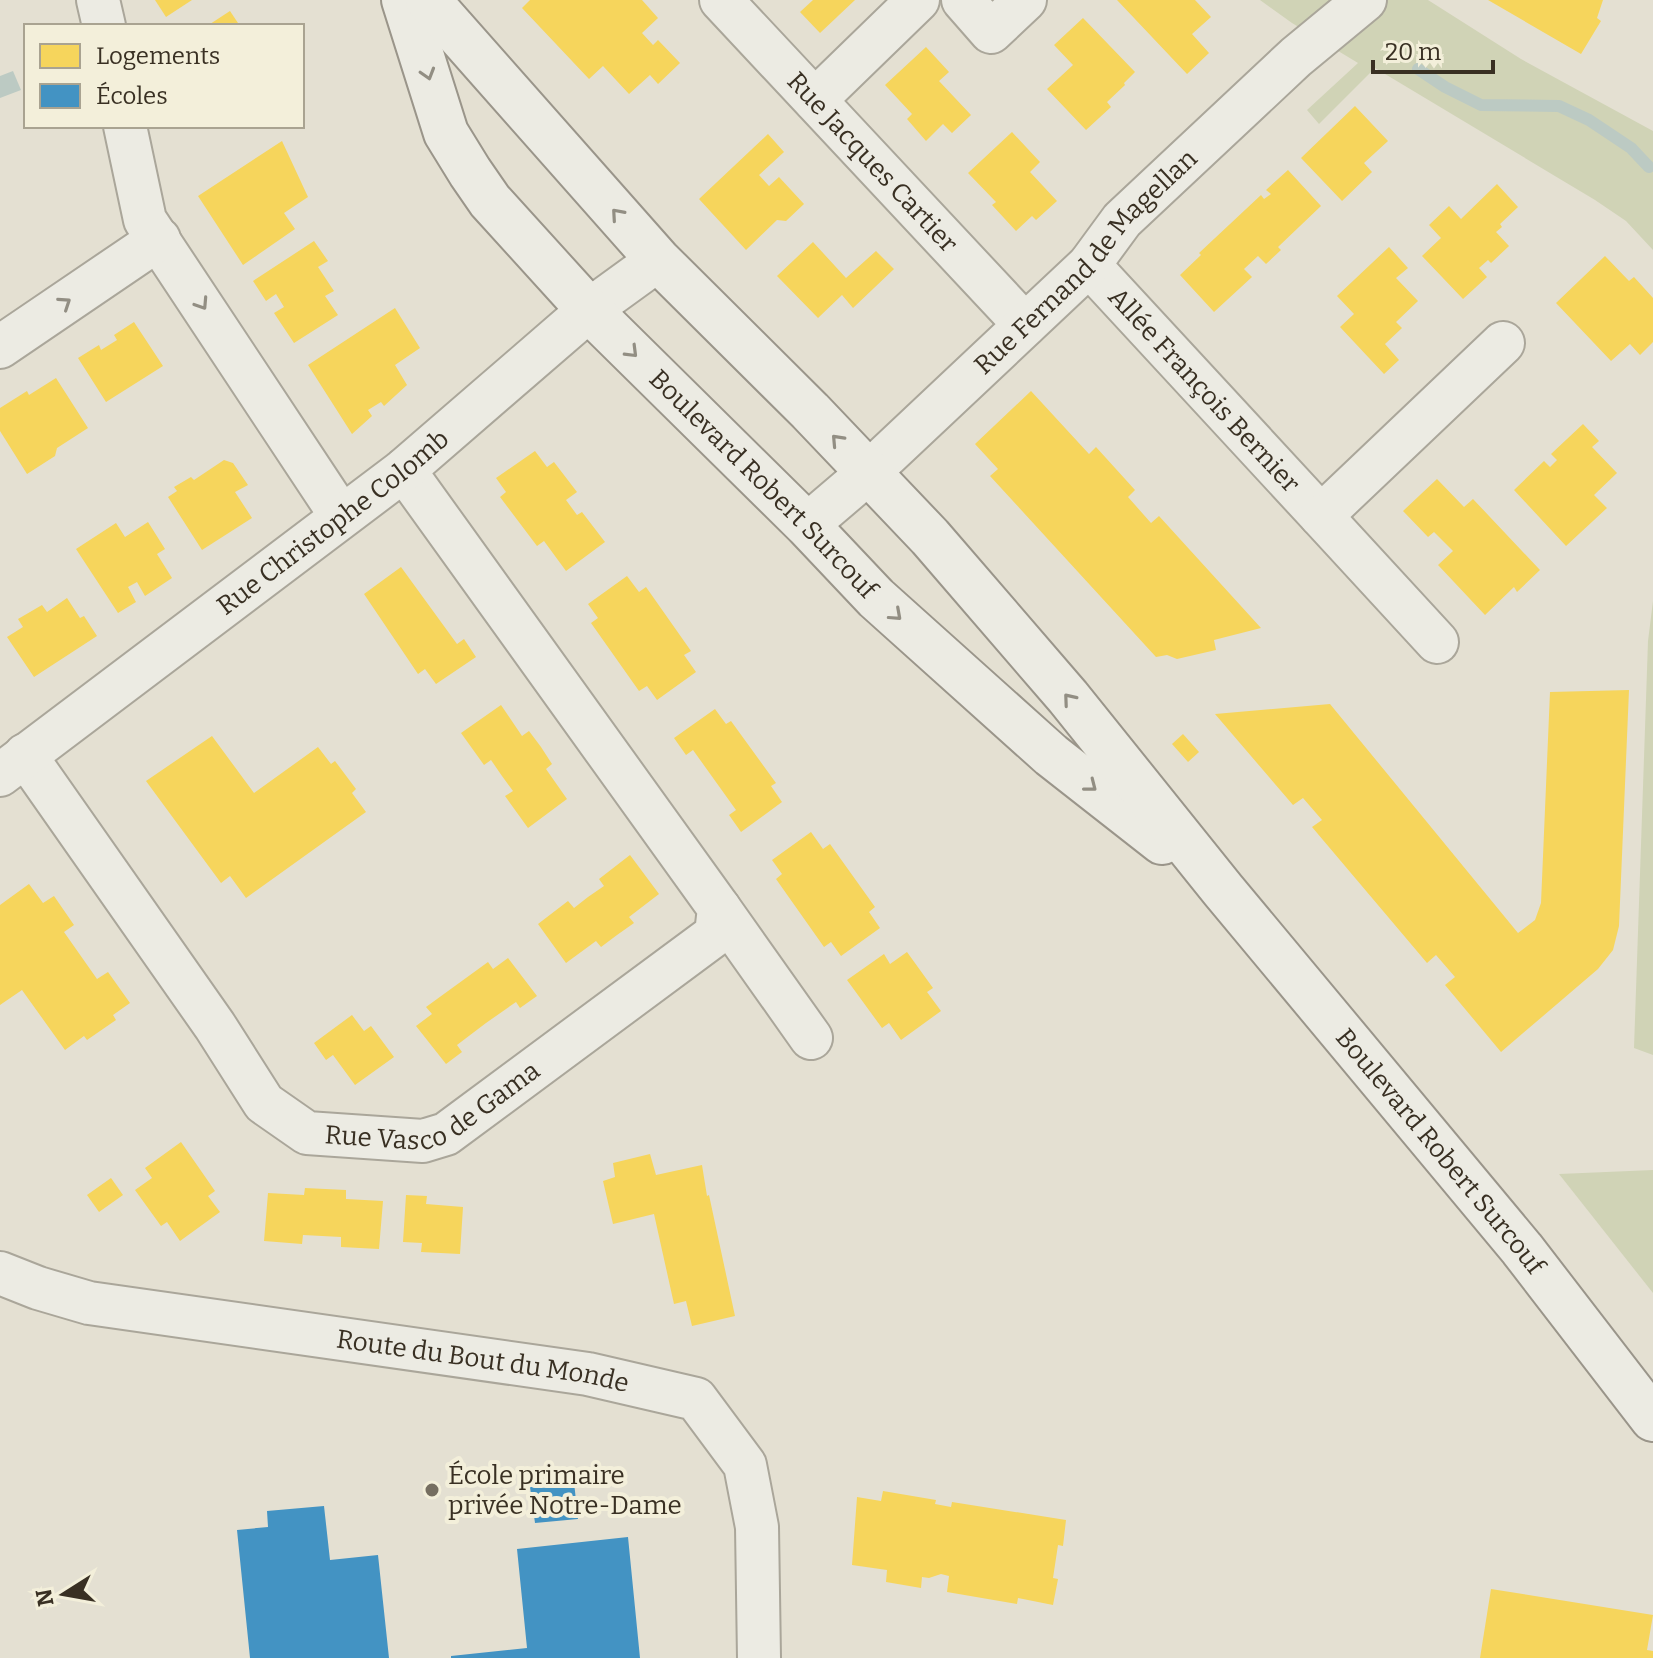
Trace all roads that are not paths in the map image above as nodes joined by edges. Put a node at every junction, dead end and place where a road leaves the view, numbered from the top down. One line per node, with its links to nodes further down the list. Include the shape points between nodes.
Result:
1 (98, 0): 9 (street)
2 (404, 0): 15 (street, Boulevard Robert Surcouf, one-way to 15, via 446,133 490,201)
3 (428, 0): 13 (street, Boulevard Robert Surcouf, one-way to 3)
4 (721, 0): 10 (street, Rue Jacques Cartier)
5 (918, 0): 10 (street)
6 (963, 0): 7 (street, via 991,32)
7 (1025, 0)
8 (1365, 0): 14 (street, Rue Fernand de Magellan, via 1296,57 1122,220)
9 (104, 24)
10 (815, 100): 16 (street, Rue Jacques Cartier)
11 (125, 128): 12 (street, via 145,220)
12 (159, 239): 18 (street, one-way to 12); 21 (street, one-way to 21)
13 (658, 260): 15 (street, Rue Christophe Colomb); 20 (street, Boulevard Robert Surcouf, one-way to 13)
14 (1089, 265): 16 (street, Rue Fernand de Magellan); 22 (street, Allée François Bernier)
15 (589, 310): 19 (street, Rue Christophe Colomb); 23 (street, Boulevard Robert Surcouf, one-way to 23)
16 (1025, 325): 20 (street, Rue Fernand de Magellan)
17 (1503, 343): 22 (street, Allée François Bernier)
18 (0, 347)
19 (404, 470): 21 (street, Rue Christophe Colomb); 27 (street)
20 (868, 473): 23 (street, Rue Fernand de Magellan); 26 (street, Boulevard Robert Surcouf, one-way to 20, via 1058,686)
21 (341, 516): 25 (street, Rue Christophe Colomb)
22 (1321, 516): 24 (street, Allée François Bernier)
23 (807, 525): 26 (street, Boulevard Robert Surcouf, one-way to 26, via 876,598 1051,755)
24 (1437, 642)
25 (13, 765): 27 (street, Rue Vasco de Gama, via 215,1026 264,1103 307,1133 423,1141 446,1134 716,934)
26 (1223, 890): 30 (street, Boulevard Robert Surcouf, via 1522,1249)
27 (719, 908): 28 (street)
28 (811, 1038)
29 (0, 1273): 31 (street, Route du Bout du Monde, via 89,1303 588,1374 696,1399 745,1465 757,1527)
30 (1653, 1419)
31 (759, 1658)

